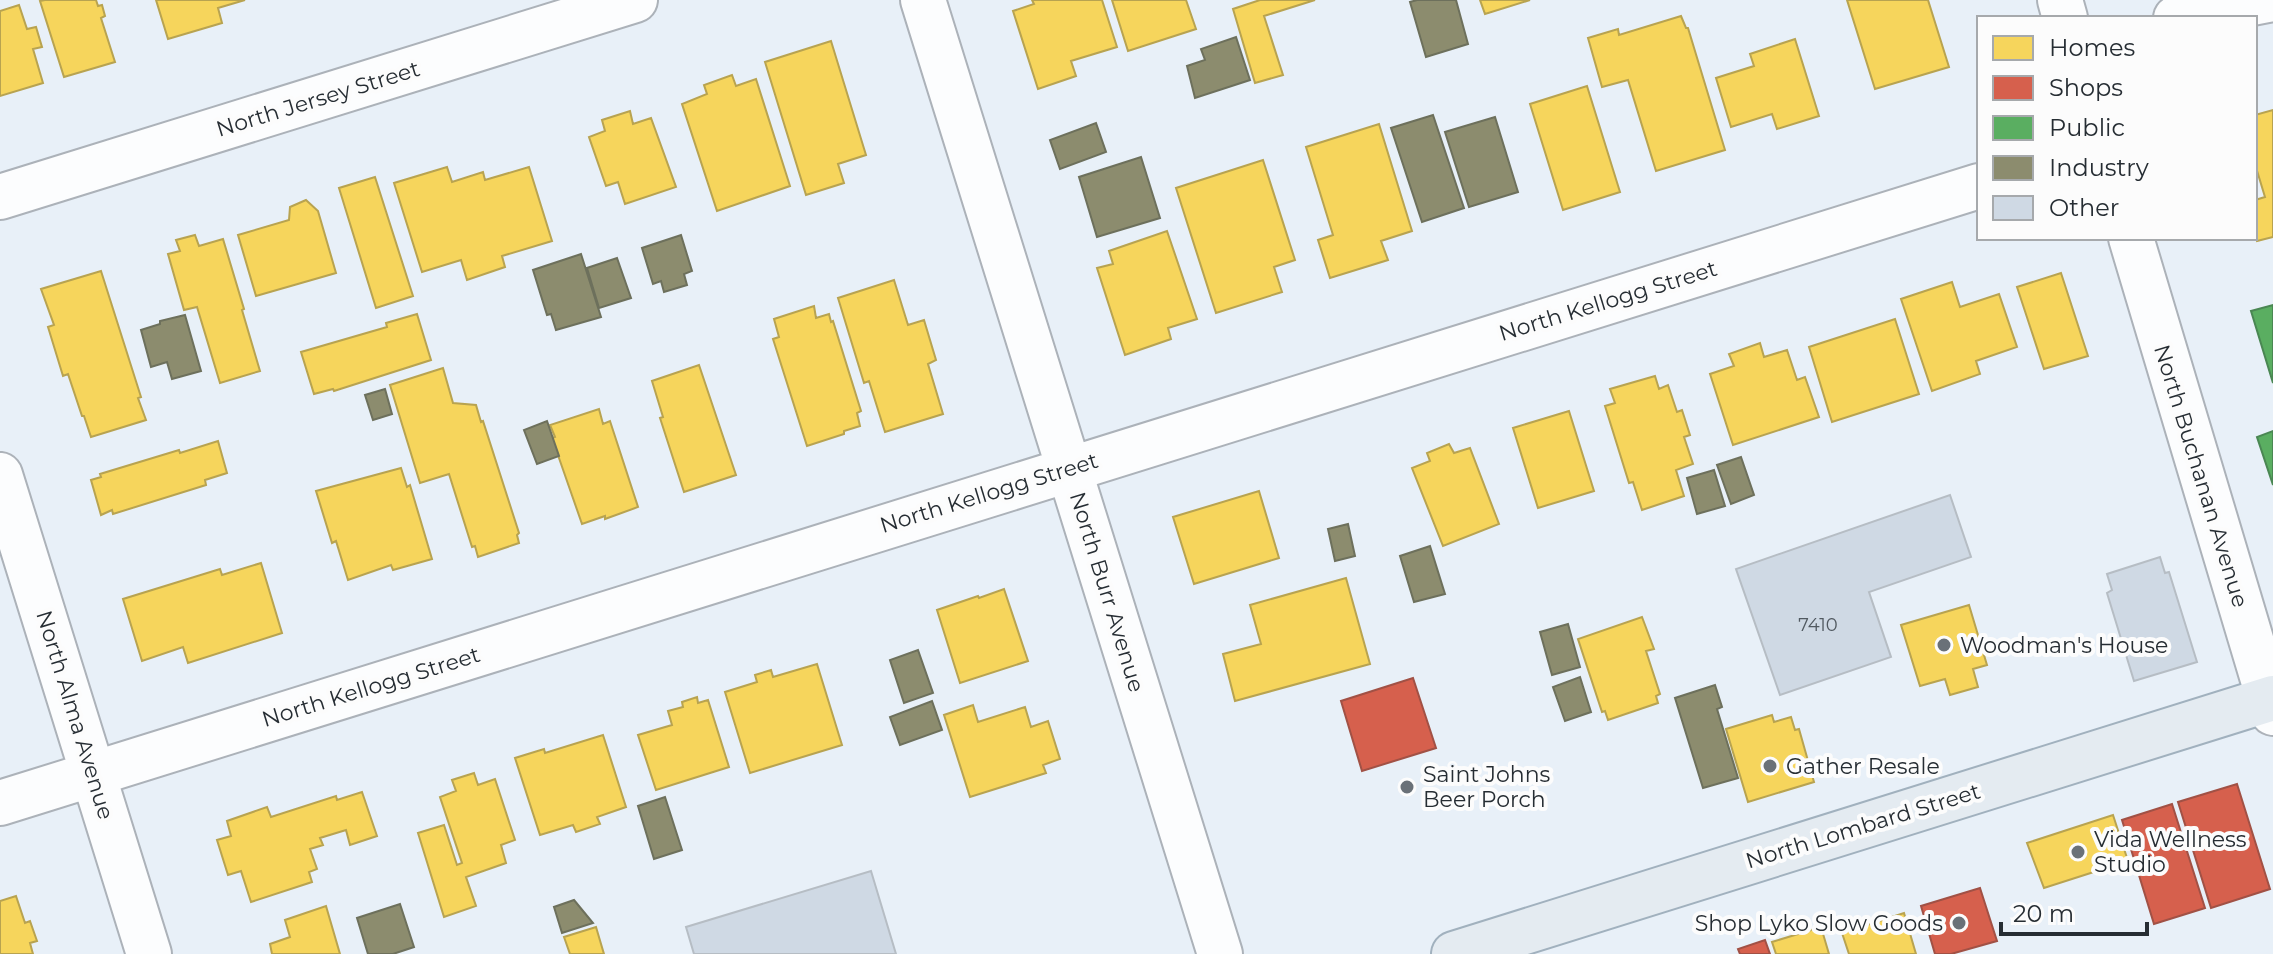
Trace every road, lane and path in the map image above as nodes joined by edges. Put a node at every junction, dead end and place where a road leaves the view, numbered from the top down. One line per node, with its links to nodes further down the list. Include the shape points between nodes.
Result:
1 (635, 0): 6 (street, North Jersey Street)
2 (923, 0): 8 (street, North Burr Avenue)
3 (2268, 0): 4 (street)
4 (2186, 16)
5 (1977, 187): 8 (street, North Kellogg Street)
6 (0, 197)
7 (2132, 240): 10 (street, North Buchanan Avenue)
8 (1069, 469): 11 (street, North Kellogg Street); 14 (street, North Burr Avenue)
9 (0, 475): 11 (street, North Alma Avenue)
10 (2272, 703): 15 (main road, North Lombard Street)
11 (93, 774): 12 (street, North Kellogg Street); 13 (street, North Alma Avenue)
12 (0, 803)
13 (149, 954)
14 (1220, 954)
15 (1454, 954)

